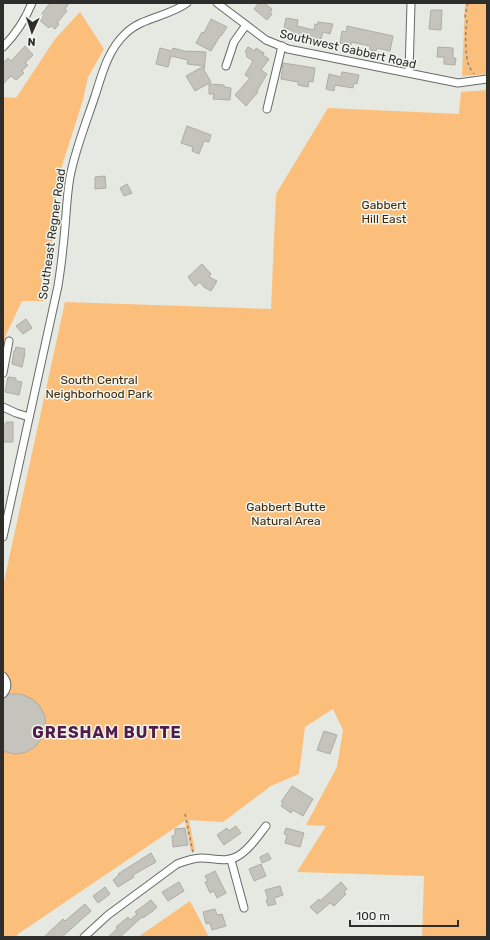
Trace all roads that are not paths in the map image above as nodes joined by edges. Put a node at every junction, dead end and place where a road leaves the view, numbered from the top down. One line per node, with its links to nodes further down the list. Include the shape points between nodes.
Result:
1 (32, 3): 7 (street, via 18,31)
2 (187, 3): 15 (street, Southeast Regner Road, via 139,24 125,33 114,46 106,64 72,167 58,286)
3 (217, 3): 5 (street, Southwest Gabbert Road)
4 (411, 3): 9 (street)
5 (246, 25): 6 (street, Southwest Gabbert Road, via 266,40); 8 (street, via 234,42)
6 (282, 46): 9 (street, Southwest Gabbert Road); 11 (street)
7 (3, 47)
8 (226, 66)
9 (408, 73): 10 (street, Southwest Gabbert Road, via 458,83)
10 (487, 79)
11 (267, 109)
12 (9, 341): 13 (street)
13 (3, 373)
14 (3, 407): 15 (street)
15 (29, 416): 16 (street, Southeast Regner Road)
16 (3, 537)
17 (3, 676): 18 (street, via 7,684)
18 (3, 694)
19 (266, 826): 20 (street, via 239,856)
20 (231, 860): 21 (street); 22 (street, via 206,858 185,861 170,869 108,915)
21 (244, 908)
22 (84, 937)

